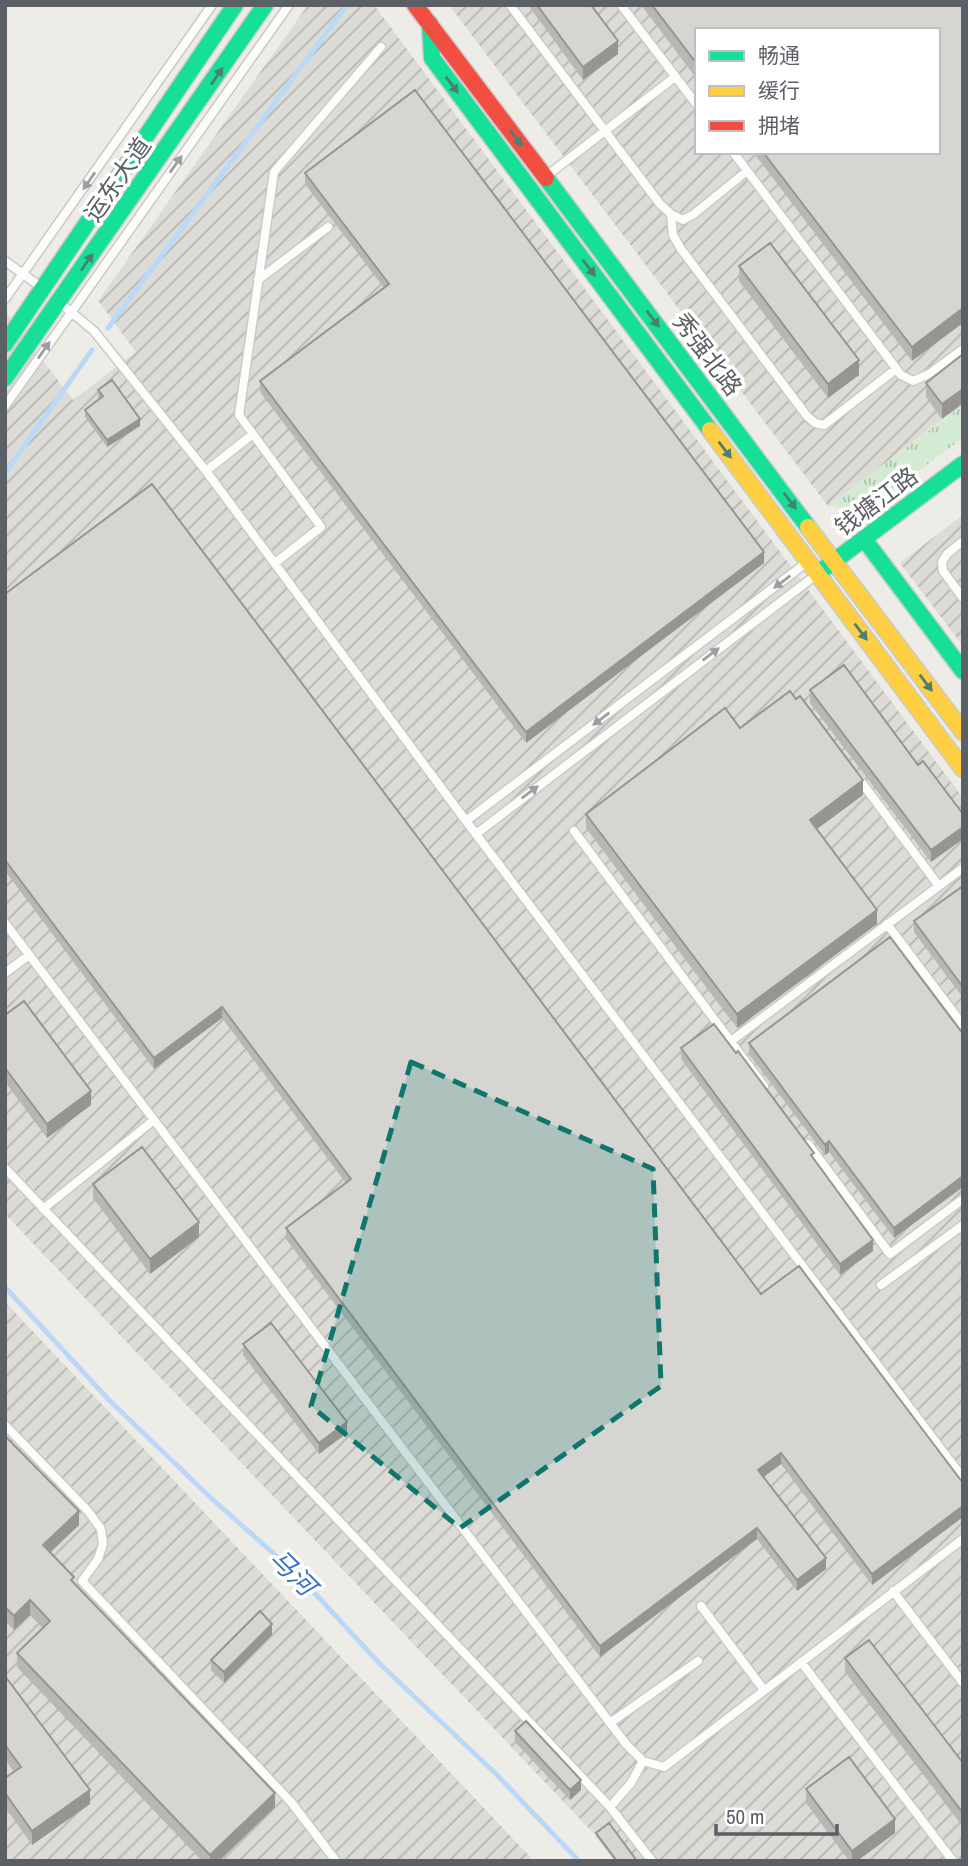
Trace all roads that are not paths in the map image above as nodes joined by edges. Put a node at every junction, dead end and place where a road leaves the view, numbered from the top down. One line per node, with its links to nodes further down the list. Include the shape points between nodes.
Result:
1 (212, 5): 20 (lane, one-way to 20)
2 (235, 5): 22 (street, 运东大道)
3 (265, 5): 24 (street, 运东大道, one-way to 3)
4 (289, 5): 24 (lane, one-way to 4)
5 (415, 5): 9 (street, 秀强北路)
6 (431, 5): 16 (street, 秀强北路)
7 (510, 5): 13 (lane)
8 (621, 5): 11 (lane)
9 (430, 24): 16 (street, 秀强北路, one-way to 16); 37 (street, one-way to 37, via 432,58)
10 (381, 47): 21 (lane, via 274,172)
11 (675, 77): 12 (lane); 13 (lane)
12 (695, 102)
13 (604, 132): 16 (lane); 17 (lane)
14 (734, 154): 15 (lane)
15 (747, 171): 17 (lane, via 694,214 682,220); 27 (lane)
16 (551, 173): 35 (street, 秀强北路)
17 (671, 214): 27 (lane, via 673,235 681,249 815,422 824,425)
18 (328, 226): 21 (lane)
19 (5, 261): 20 (lane)
20 (24, 274): 22 (lane); 23 (lane)
21 (258, 280): 30 (lane, via 239,415)
22 (43, 289): 24 (lane); 25 (street, 运东大道)
23 (5, 299)
24 (65, 307): 28 (street, 运东大道); 29 (lane, one-way to 24); 32 (lane, via 94,331)
25 (5, 344)
26 (963, 349): 27 (lane, via 913,381)
27 (897, 369)
28 (5, 378)
29 (5, 406)
30 (253, 434): 32 (lane); 36 (lane, via 321,527)
31 (963, 464): 33 (street, 钱塘江路)
32 (206, 471): 36 (lane)
33 (864, 539): 35 (street, 钱塘江路); 39 (street)
34 (963, 541): 38 (lane, via 942,562 943,571)
35 (836, 551): 37 (street, 钱塘江路); 40 (street, 秀强北路); 41 (street, 秀强北路, one-way to 41)
36 (275, 563): 44 (lane)
37 (813, 568): 43 (street, one-way to 43); 44 (lane, one-way to 44); 46 (lane, one-way to 37)
38 (963, 598)
39 (963, 671)
40 (963, 710)
41 (963, 732)
42 (852, 769): 48 (lane)
43 (963, 769)
44 (466, 821): 46 (lane)
45 (574, 831): 54 (lane)
46 (476, 834): 64 (lane)
47 (963, 868): 48 (lane)
48 (939, 886): 50 (lane)
49 (5, 923): 51 (lane)
50 (887, 924): 53 (lane); 54 (lane)
51 (29, 955): 52 (lane); 56 (lane)
52 (5, 973)
53 (963, 1025)
54 (731, 1041): 55 (lane)
55 (773, 1097)
56 (154, 1120): 60 (lane); 72 (lane)
57 (798, 1131): 59 (lane, via 890,1254)
58 (5, 1168): 60 (lane)
59 (963, 1199)
60 (43, 1209): 74 (lane)
61 (963, 1225): 62 (lane)
62 (881, 1285)
63 (5, 1425): 75 (lane, via 101,1529 98,1559 82,1581 291,1802)
64 (963, 1478)
65 (963, 1539): 66 (lane)
66 (894, 1591): 69 (lane); 70 (lane)
67 (701, 1606): 71 (lane)
68 (698, 1661): 72 (lane)
69 (801, 1662): 71 (lane); 77 (lane)
70 (963, 1683)
71 (764, 1690): 73 (lane, via 664,1767)
72 (610, 1723): 73 (lane)
73 (643, 1761): 74 (lane)
74 (610, 1807): 76 (lane)
75 (336, 1861)
76 (652, 1861)
77 (953, 1861)

